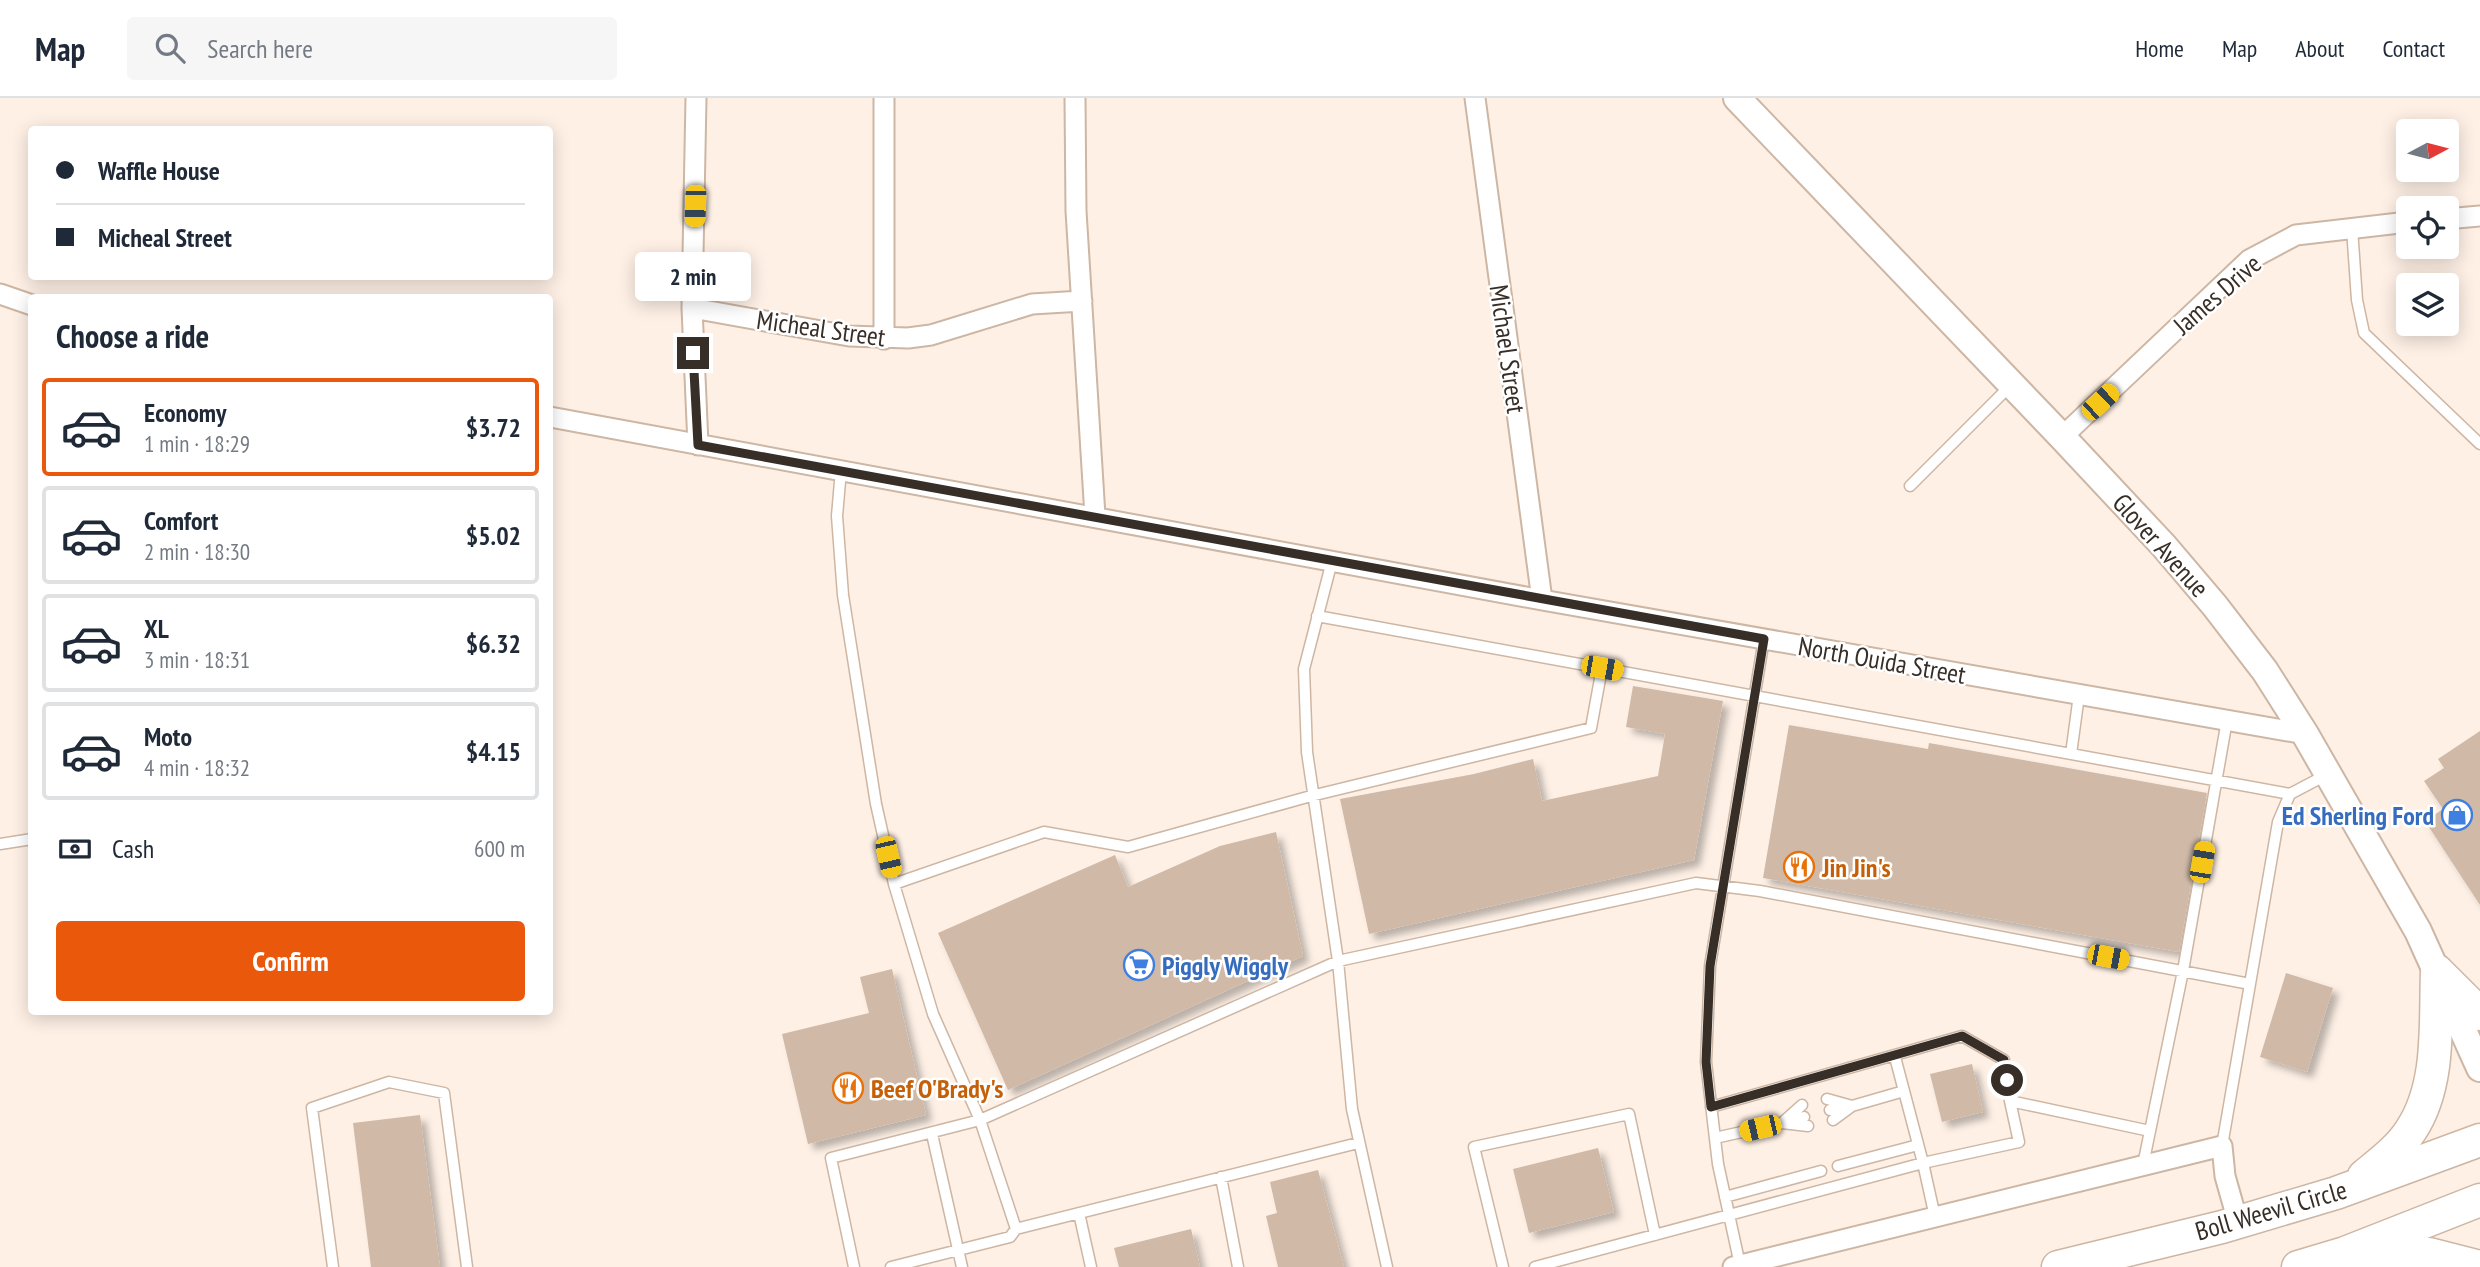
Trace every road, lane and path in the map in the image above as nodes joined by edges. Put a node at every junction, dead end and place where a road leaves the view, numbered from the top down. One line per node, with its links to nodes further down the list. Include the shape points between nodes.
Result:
1 (696, 98): 13 (street)
2 (884, 98): 14 (street)
3 (1074, 98): 11 (street)
4 (1475, 98): 24 (street, Michael Street)
5 (1737, 98): 15 (main road, Glover Avenue)
6 (2480, 216): 7 (street)
7 (2459, 218)
8 (2396, 223): 9 (street, James Drive)
9 (2352, 227): 17 (street, James Drive, via 2296,235 2249,260); 18 (lane, via 2364,333)
10 (0, 294): 12 (street)
11 (1082, 301): 14 (street, Micheal Street, via 1032,304 931,335); 22 (street)
12 (28, 304)
13 (692, 308): 14 (street, Micheal Street, via 804,330); 19 (street)
14 (884, 339)
15 (2012, 384): 17 (main road, Glover Avenue); 21 (lane)
16 (553, 419): 19 (street, North Ouida Street)
17 (2062, 437): 31 (main road, Glover Avenue, via 2215,607)
18 (2480, 444)
19 (698, 445): 20 (street, North Ouida Street)
20 (841, 470): 22 (street, North Ouida Street); 39 (lane, via 837,516 844,595 876,804)
21 (1910, 486)
22 (1095, 516): 23 (street, North Ouida Street)
23 (1332, 561): 24 (street, North Ouida Street); 25 (lane)
24 (1542, 600): 26 (street, North Ouida Street)
25 (1317, 616): 27 (lane); 36 (lane, via 1304,669)
26 (1764, 639): 28 (street, North Ouida Street); 29 (lane)
27 (1602, 668): 29 (lane); 36 (lane, via 1591,728)
28 (2079, 695): 30 (street, North Ouida Street); 32 (lane)
29 (1755, 696): 32 (lane); 40 (lane)
30 (2227, 720): 31 (street, North Ouida Street); 34 (lane)
31 (2305, 734): 33 (main road, Glover Avenue)
32 (2071, 754): 34 (lane)
33 (2328, 774): 35 (lane); 43 (main road, Glover Avenue)
34 (2216, 780): 35 (lane); 42 (lane)
35 (2290, 794): 44 (lane, via 2278,822)
36 (1311, 796): 39 (lane, via 1128,847 1044,832); 41 (lane)
37 (28, 840): 38 (lane)
38 (0, 844)
39 (894, 884): 55 (lane, via 933,1014)
40 (1723, 886): 41 (lane, via 1696,883); 42 (lane); 53 (lane, via 1710,966 1706,1062)
41 (1338, 961): 55 (lane); 62 (lane)
42 (2183, 971): 44 (lane); 58 (lane)
43 (2437, 971): 45 (highway); 47 (main road, Glover Avenue); 70 (highway, via 2433,1063 2424,1106 2392,1153)
44 (2250, 984): 64 (lane)
45 (2480, 1014)
46 (1895, 1057): 48 (lane); 50 (lane, via 1962,1036 2004,1060); 53 (lane)
47 (2480, 1068)
48 (1904, 1091): 52 (lane); 63 (lane)
49 (1827, 1099): 52 (lane)
50 (2010, 1101): 58 (lane); 65 (lane, via 2019,1142)
51 (1802, 1105): 57 (lane)
52 (1852, 1106): 54 (lane)
53 (1711, 1107): 60 (lane)
54 (1832, 1115)
55 (980, 1120): 59 (lane); 77 (lane)
56 (1806, 1121): 57 (lane)
57 (1782, 1123): 60 (lane)
58 (2150, 1131): 66 (lane)
59 (932, 1134): 79 (lane); 84 (lane, via 831,1158)
60 (1715, 1139): 71 (lane)
61 (2480, 1140): 70 (highway, Boll Weevil Circle)
62 (1358, 1143): 69 (lane); 89 (lane)
63 (1918, 1145): 65 (lane); 67 (lane)
64 (2222, 1146): 66 (street); 76 (street)
65 (1923, 1163): 74 (lane); 75 (lane)
66 (2143, 1165): 75 (street)
67 (1838, 1166)
68 (1821, 1171): 71 (lane)
69 (1221, 1177): 73 (lane); 88 (lane)
70 (2350, 1188): 76 (highway, Boll Weevil Circle)
71 (1725, 1197): 74 (lane)
72 (2480, 1199): 80 (highway)
73 (1079, 1213): 77 (lane); 87 (lane)
74 (1729, 1216): 78 (lane); 81 (lane)
75 (1935, 1217): 81 (street)
76 (2238, 1222): 92 (highway, Boll Weevil Circle)
77 (1016, 1229): 79 (lane, via 1010,1237)
78 (1656, 1235): 90 (lane, via 1629,1114 1474,1147); 91 (lane)
79 (959, 1252): 85 (lane); 86 (lane)
80 (2345, 1253): 93 (highway); 94 (highway, via 2429,1254)
81 (1738, 1266)
82 (333, 1267): 83 (lane, via 312,1108 389,1082 444,1093)
83 (467, 1267)
84 (854, 1267)
85 (891, 1267)
86 (962, 1267)
87 (1090, 1267)
88 (1238, 1267)
89 (1387, 1267)
90 (1503, 1267)
91 (1535, 1267)
92 (2058, 1267)
93 (2298, 1267)
94 (2480, 1267)

